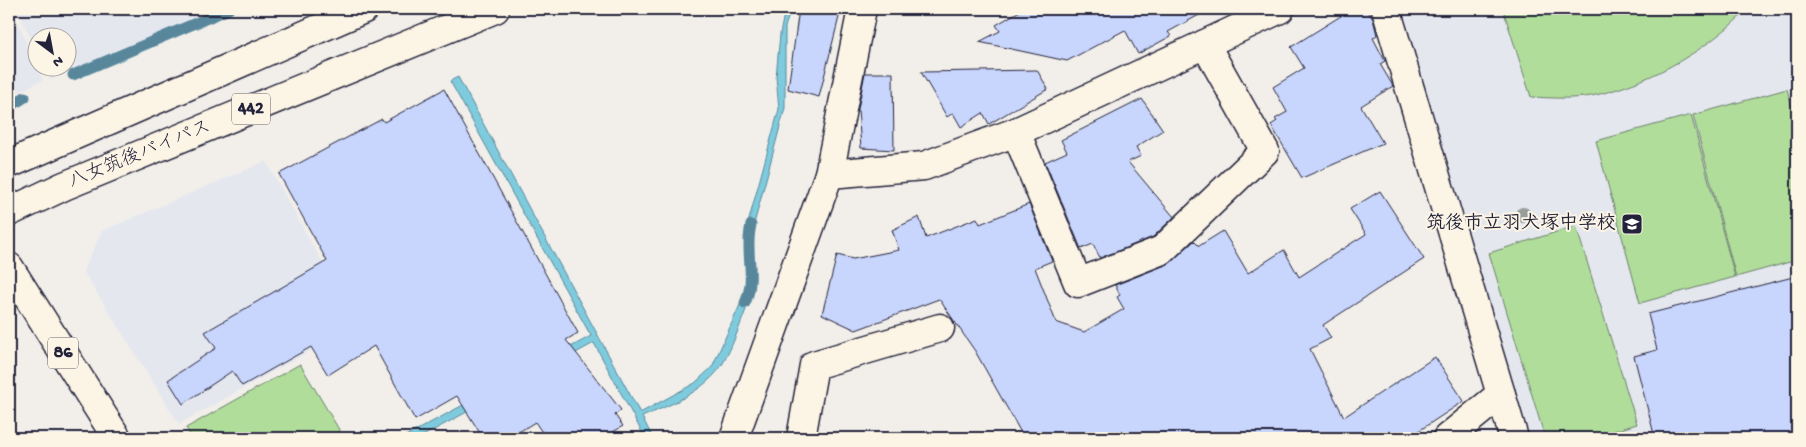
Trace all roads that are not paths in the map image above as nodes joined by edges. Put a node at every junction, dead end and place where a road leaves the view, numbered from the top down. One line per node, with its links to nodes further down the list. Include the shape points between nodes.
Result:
1 (364, 9): 8 (main road, 442)
2 (495, 9): 10 (main road, 八女筑後バイパス / 442, via 64,186)
3 (862, 9): 9 (main road)
4 (1280, 9): 6 (main road)
5 (1386, 9): 13 (main road)
6 (1205, 44): 7 (main road); 7 (main road, via 1265,152 1162,250 1078,283)
7 (1016, 132): 9 (main road, via 924,166)
8 (9, 164)
9 (829, 174): 15 (main road)
10 (9, 212)
11 (9, 267): 14 (main road, 86)
12 (940, 328): 16 (main road, via 814,365)
13 (1501, 394): 17 (main road); 18 (main road)
14 (117, 438)
15 (734, 438)
16 (801, 438)
17 (1447, 438)
18 (1514, 438)

